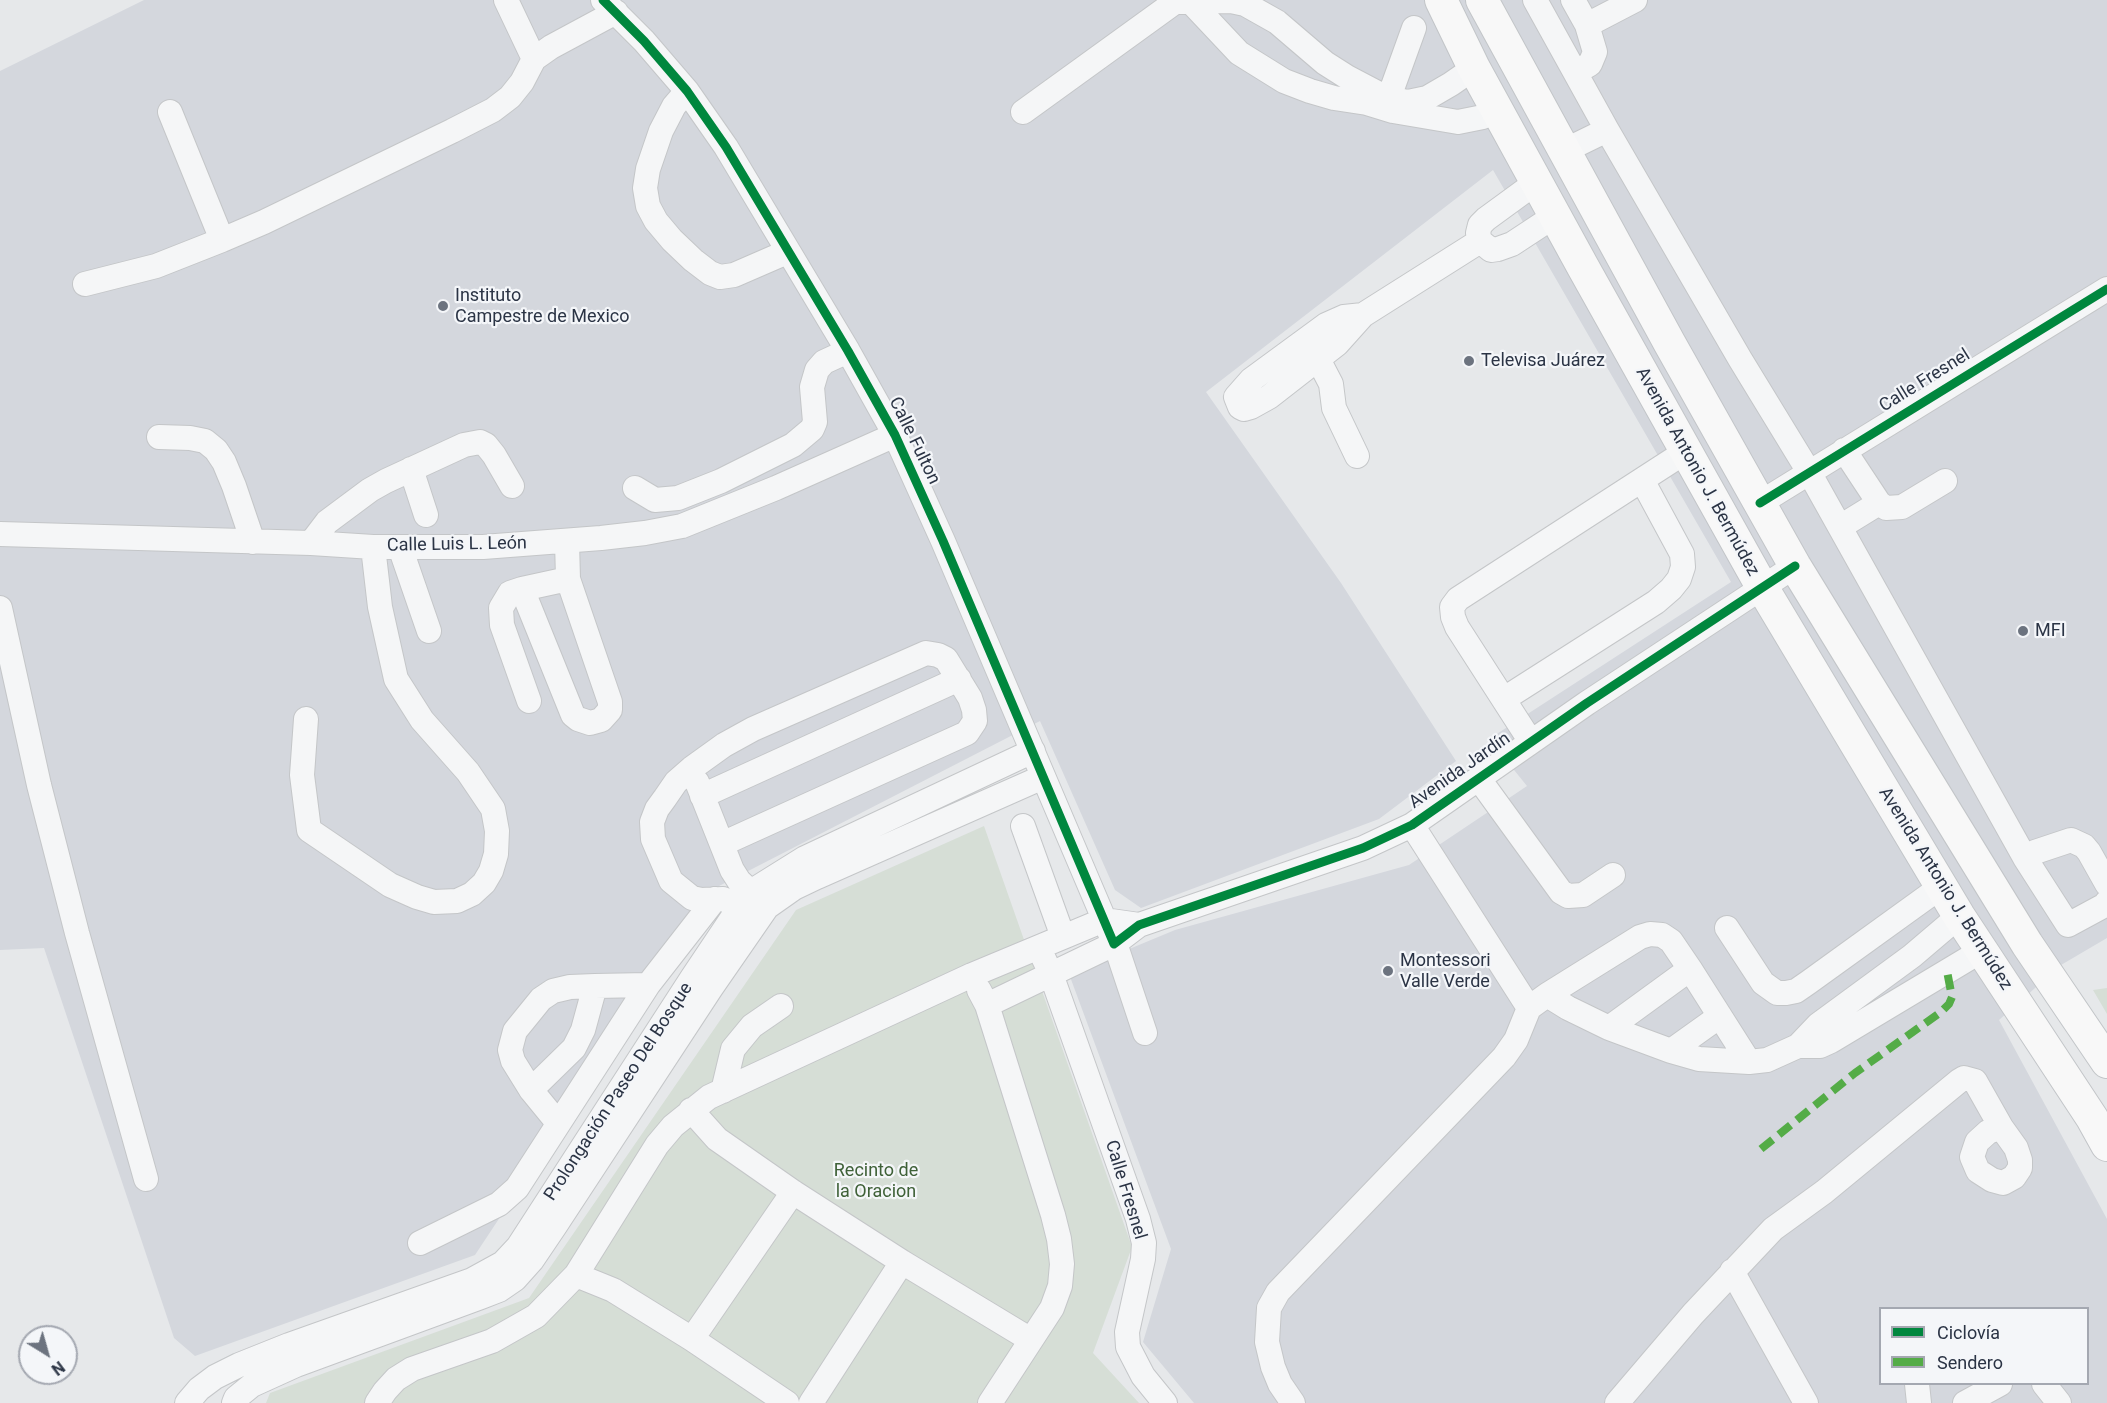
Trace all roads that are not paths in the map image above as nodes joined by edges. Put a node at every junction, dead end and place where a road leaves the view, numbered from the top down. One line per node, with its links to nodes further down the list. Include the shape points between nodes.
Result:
1 (506, 0): 11 (street)
2 (1441, 0): 12 (main road, Avenida Antonio J. Bermúdez)
3 (1482, 0): 20 (main road)
4 (1535, 0): 13 (street)
5 (1574, 0): 9 (street)
6 (1635, 0): 9 (street)
7 (1191, 2): 15 (street, via 1245,4 1277,22 1324,63); 15 (street, via 1239,53 1284,81 1310,92); 18 (street, via 1175,2)
8 (609, 6): 11 (street); 14 (street, Calle Fulton)
9 (1587, 25): 13 (street, via 1595,47 1594,58)
10 (1414, 28): 15 (street, via 1402,66)
11 (534, 59): 23 (street, via 510,97 493,110)
12 (1474, 68): 15 (street, via 1427,98); 16 (main road, Avenida Antonio J. Bermúdez)
13 (1576, 72): 19 (street)
14 (687, 91): 25 (street, Calle Fulton, via 763,207); 25 (street, via 661,131 648,169 645,188 656,221 693,260 720,277 734,276)
15 (1383, 102): 16 (street, via 1429,119 1458,122)
16 (1497, 110): 21 (main road, Avenida Antonio J. Bermúdez)
17 (170, 112): 23 (street)
18 (1023, 112)
19 (1607, 130): 20 (street); 40 (street)
20 (1564, 151): 26 (main road)
21 (1538, 181): 22 (main road, Avenida Antonio J. Bermúdez); 24 (street, via 1480,225); 26 (main road, via 1555,187 1593,239)
22 (1556, 215): 24 (street, via 1498,249 1491,250); 27 (main road, Avenida Antonio J. Bermúdez)
23 (222, 240): 28 (street, via 156,266)
24 (1480, 241): 30 (street)
25 (787, 252): 32 (street, Calle Fulton)
26 (1622, 254): 31 (main road)
27 (1583, 267): 31 (main road, via 1606,282 1641,341 1652,346); 37 (main road, Avenida Antonio J. Bermúdez)
28 (85, 284)
29 (2107, 289): 36 (street, Calle Fresnel)
30 (1362, 315): 33 (street); 33 (street, via 1326,325 1251,380 1236,398 1237,403 1244,409 1259,403)
31 (1671, 344): 45 (main road)
32 (848, 351): 34 (street, Calle Fulton); 44 (street, via 817,370 812,387 815,422 794,445 678,498 655,500)
33 (1318, 359): 38 (street, via 1331,384 1334,408)
34 (895, 435): 50 (street, Calle Luis L. León, via 682,526); 67 (street, Calle Fulton)
35 (159, 437): 51 (street, via 197,439 216,450 231,478)
36 (1844, 450): 40 (street, Calle Fresnel); 46 (street)
37 (1686, 452): 41 (street); 57 (main road, Avenida Antonio J. Bermúdez)
38 (1357, 456)
39 (411, 470): 43 (street, via 480,442 495,455); 47 (street); 52 (street, via 349,504 327,522)
40 (1809, 472): 45 (street, Calle Fresnel); 48 (street)
41 (1642, 480): 63 (street, via 1682,554 1683,567 1678,579 1656,602); 63 (street, via 1458,599 1452,607 1457,627)
42 (1945, 481): 46 (street, via 1902,507 1886,508)
43 (512, 486)
44 (635, 488)
45 (1760, 503): 55 (main road)
46 (1879, 503): 48 (street)
47 (426, 515)
48 (1840, 527): 75 (street)
49 (0, 534): 51 (street, Calle Luis L. León)
50 (567, 541): 54 (street, Calle Luis L. León); 56 (street)
51 (253, 542): 52 (street, Calle Luis L. León)
52 (311, 543): 53 (street, Calle Luis L. León)
53 (373, 547): 54 (street, Calle Luis L. León); 65 (street, via 380,607 396,679 422,720 468,772 493,809 496,854 484,883 458,901 435,902 417,897 390,885 309,830 302,775)
54 (400, 547): 60 (street)
55 (1795, 566): 57 (street, Avenida Jardín); 104 (main road, via 2027,944)
56 (568, 579): 58 (street); 58 (street, via 610,702 606,716 590,723 578,719 568,705)
57 (1762, 587): 66 (street, Avenida Jardín); 78 (main road, Avenida Antonio J. Bermúdez)
58 (522, 589): 64 (street, via 504,600 500,615)
59 (0, 608): 61 (street)
60 (429, 631)
61 (7, 677): 111 (street)
62 (959, 679): 68 (street, via 946,659 926,653 753,729); 71 (street); 74 (street, via 974,710 975,721 967,733)
63 (1504, 699): 66 (street)
64 (529, 701)
65 (306, 719)
66 (1531, 742): 70 (street, Avenida Jardín)
67 (1033, 751): 69 (street, Calle Fulton); 81 (street, Prolongación Paseo Del Bosque, via 805,858)
68 (692, 768): 71 (street); 79 (street, via 676,782 657,809 652,822 653,839 671,881 692,898)
69 (1043, 777): 81 (street, Prolongación Paseo Del Bosque); 83 (street, Calle Fulton)
70 (1479, 779): 72 (street, Avenida Jardín); 76 (street, via 1561,892 1568,896 1583,895)
71 (702, 796): 74 (street)
72 (1412, 825): 84 (street, Avenida Jardín, via 1372,845); 95 (street)
73 (1023, 826): 86 (street)
74 (722, 844): 81 (street)
75 (2025, 858): 77 (street, via 2071,840 2089,852); 80 (street, via 2068,925)
76 (1613, 875)
77 (2107, 884)
78 (1942, 886): 82 (main road, Avenida Antonio J. Bermúdez); 85 (street, via 1809,982 1786,993 1777,993 1763,983)
79 (715, 899): 81 (street); 93 (street)
80 (2107, 902)
81 (753, 906): 115 (street, Prolongación Paseo Del Bosque, via 555,1226 531,1260)
82 (1959, 916): 89 (main road, Avenida Antonio J. Bermúdez); 101 (street, via 1912,956 1818,1024)
83 (1104, 920): 84 (street, Avenida Jardín); 86 (street); 87 (street, Calle Fulton)
84 (1140, 925): 87 (street, Avenida Jardín)
85 (1726, 928)
86 (1063, 937): 88 (street)
87 (1114, 944): 91 (street); 100 (street, Calle Fulton)
88 (1038, 948): 91 (street, Calle Fresnel); 92 (street)
89 (1981, 951): 101 (street, via 1831,1041 1820,1046); 110 (main road, Avenida Antonio J. Bermúdez)
90 (1690, 969): 95 (street, via 1671,941 1650,934); 98 (street); 99 (street)
91 (1051, 974): 96 (street); 129 (street, Calle Fresnel, via 1144,1243 1140,1280 1127,1332 1128,1347 1143,1376)
92 (972, 975): 96 (street); 106 (street)
93 (648, 985): 94 (street); 108 (street)
94 (595, 986): 105 (street, via 574,1048); 105 (street, via 553,991 541,999 515,1031 510,1050)
95 (1538, 1002): 99 (street, via 1568,1008); 130 (street, via 1504,1057 1278,1292 1269,1308 1267,1342 1280,1384)
96 (987, 1005): 119 (street, via 1059,1239 1060,1287)
97 (781, 1006): 106 (street, via 752,1026 733,1049)
98 (1720, 1016): 102 (street); 103 (street)
99 (1609, 1028): 102 (street)
100 (1145, 1033)
101 (1798, 1046): 103 (street, via 1767,1060)
102 (1671, 1051): 103 (street, via 1699,1059)
103 (1749, 1062)
104 (2107, 1062)
105 (531, 1090): 108 (street)
106 (723, 1091): 107 (street)
107 (691, 1110): 112 (street, via 717,1139); 117 (street, via 657,1145)
108 (558, 1123): 113 (street, via 518,1188 474,1217)
109 (2001, 1127): 116 (street, via 1975,1081 1964,1078 1773,1229)
110 (2107, 1145)
111 (146, 1179)
112 (793, 1192): 114 (street); 118 (street)
113 (420, 1243)
114 (902, 1262): 119 (street); 127 (street)
115 (509, 1271): 123 (street, Prolongación Paseo Del Bosque, via 472,1280 239,1365 215,1377); 124 (street, Prolongación Paseo Del Bosque, via 499,1290 297,1365 252,1385)
116 (1732, 1271): 131 (street); 132 (street)
117 (576, 1275): 118 (street, via 613,1290); 125 (street, via 528,1321 492,1341 412,1369 396,1379)
118 (692, 1339): 126 (street)
119 (1032, 1340): 128 (street)
120 (1917, 1385): 133 (street)
121 (1996, 1385): 134 (street)
122 (2045, 1385): 135 (street)
123 (187, 1403)
124 (234, 1403)
125 (377, 1403)
126 (787, 1403)
127 (812, 1403)
128 (990, 1403)
129 (1165, 1403)
130 (1293, 1403)
131 (1617, 1403)
132 (1806, 1403)
133 (1919, 1403)
134 (1965, 1403)
135 (2060, 1403)

